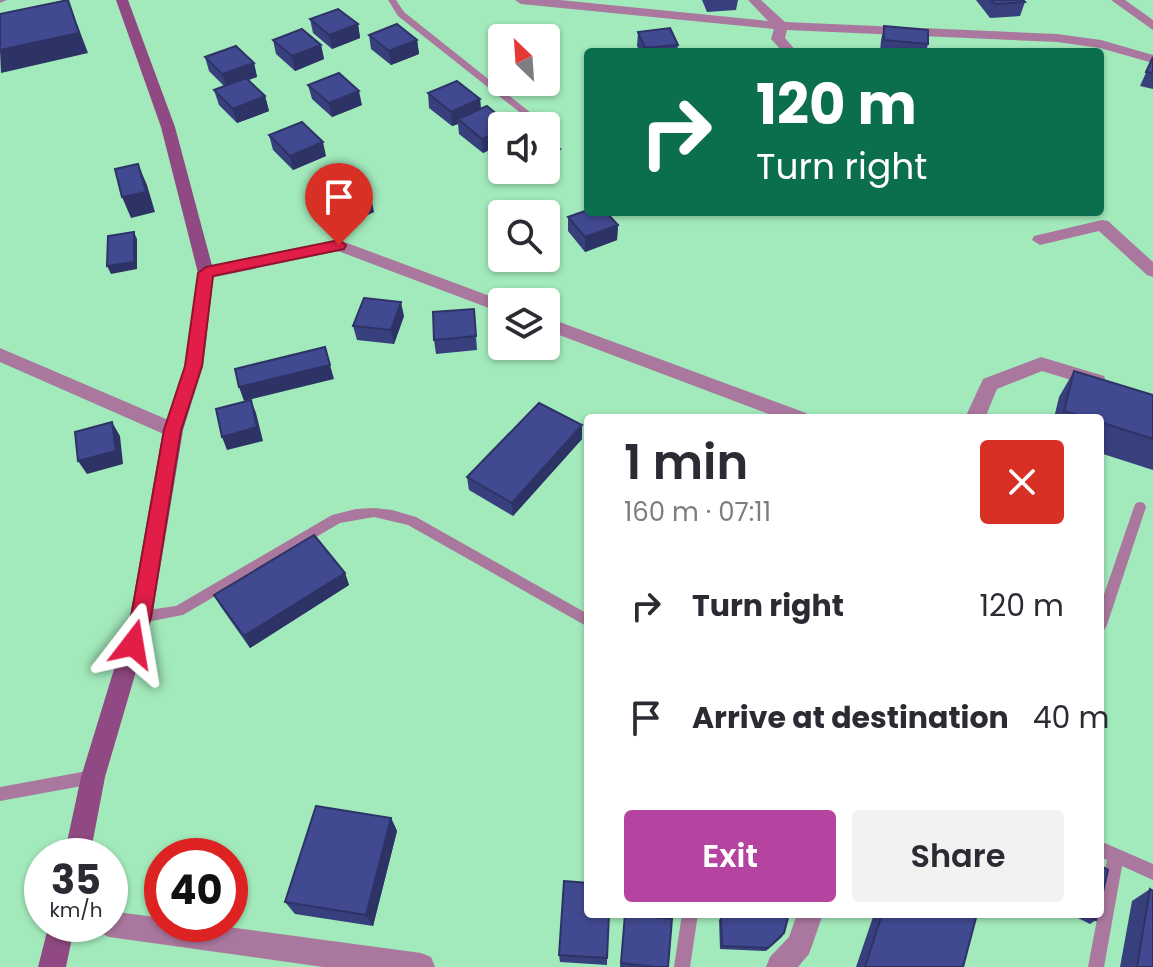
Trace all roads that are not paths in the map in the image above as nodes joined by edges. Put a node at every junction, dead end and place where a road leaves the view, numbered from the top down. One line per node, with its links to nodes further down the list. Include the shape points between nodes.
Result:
1 (122, 0): 13 (street, via 168,127)
2 (392, 0): 10 (lane, via 401,14)
3 (521, 0): 6 (street)
4 (754, 0): 6 (street)
5 (1117, 0): 7 (street)
6 (781, 26): 8 (street, via 778,39); 9 (street, via 1057,38)
7 (1153, 26)
8 (786, 48)
9 (1153, 59)
10 (524, 112)
11 (1040, 240): 12 (street, via 1102,225)
12 (1153, 271)
13 (206, 273): 14 (street, via 339,245); 20 (street, via 194,366)
14 (488, 302)
15 (560, 328): 18 (street)
16 (0, 355): 20 (street)
17 (1111, 386): 19 (street, via 1041,364 990,384)
18 (788, 414)
19 (977, 414)
20 (173, 430): 23 (street)
21 (1140, 507): 22 (lane)
22 (1104, 613)
23 (141, 617): 24 (lane, via 178,611 336,519 385,511 412,521); 25 (street)
24 (584, 619)
25 (93, 777): 26 (lane); 27 (street)
26 (0, 794)
27 (81, 838)
28 (1108, 852): 29 (lane); 30 (lane)
29 (1153, 872)
30 (1104, 890)
31 (689, 918): 38 (lane)
32 (809, 918): 39 (street, via 800,945)
33 (1101, 918): 40 (lane)
34 (128, 927): 37 (street)
35 (58, 942): 36 (street)
36 (52, 967)
37 (421, 967)
38 (682, 967)
39 (780, 967)
40 (1096, 967)

